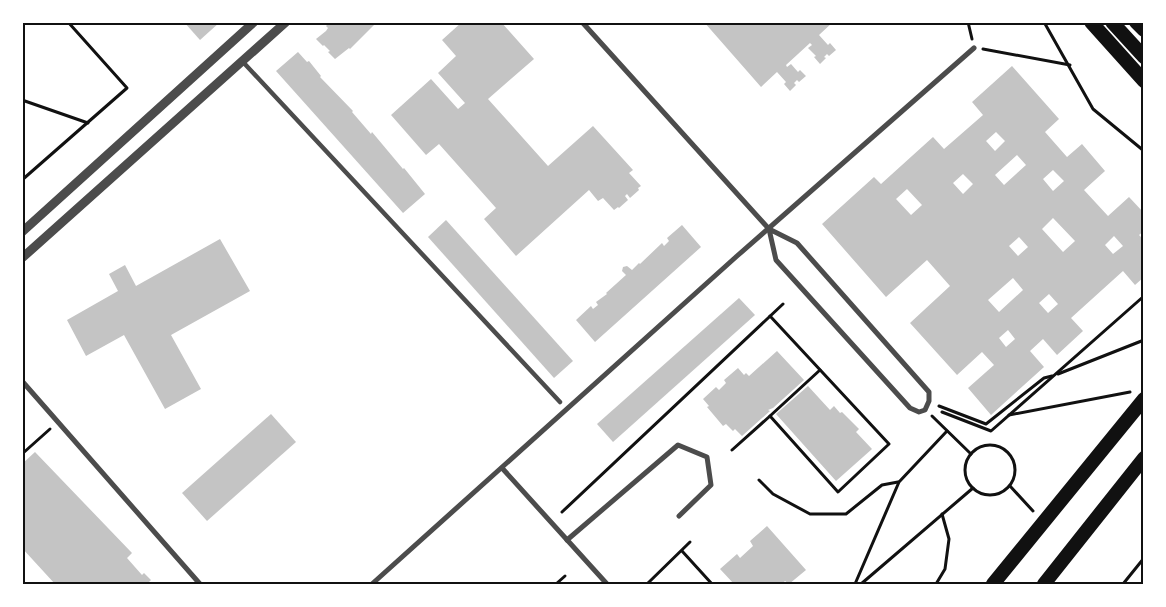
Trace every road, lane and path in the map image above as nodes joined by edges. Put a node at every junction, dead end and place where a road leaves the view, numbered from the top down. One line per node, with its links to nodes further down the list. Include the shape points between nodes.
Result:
1 (68, 22): 17 (path, via 126,88)
2 (254, 22): 21 (street)
3 (286, 22): 13 (street)
4 (582, 22): 20 (street)
5 (968, 22): 11 (path)
6 (1044, 22): 14 (path)
7 (1091, 22): 15 (highway)
8 (1112, 22): 12 (highway)
9 (1136, 22): 10 (highway)
10 (1144, 30)
11 (974, 48): 14 (path); 20 (street)
12 (1144, 57)
13 (243, 62): 22 (street); 32 (street)
14 (1070, 65): 18 (path, via 1093,109)
15 (1144, 81)
16 (22, 100): 17 (path)
17 (88, 122): 19 (path)
18 (1144, 151)
19 (22, 180)
20 (769, 229): 31 (street, via 797,243 929,392); 33 (street, via 776,260 910,408 919,412); 43 (street)
21 (22, 232)
22 (22, 258)
23 (1144, 296): 28 (path)
24 (783, 304): 25 (path)
25 (770, 316): 27 (path); 49 (path)
26 (1144, 340): 28 (path)
27 (820, 370): 35 (path); 35 (path, via 889,444 838,492)
28 (1055, 375): 31 (path, via 1044,378 986,424 945,410); 36 (path)
29 (22, 381): 37 (street)
30 (1138, 395): 36 (path); 66 (highway)
31 (930, 401): 33 (street)
32 (560, 402)
33 (925, 410): 38 (path)
34 (942, 412): 36 (path, via 991,431)
35 (770, 416): 39 (path)
36 (1008, 416)
37 (58, 422): 40 (path); 57 (street)
38 (948, 431): 41 (path); 45 (path)
39 (732, 450)
40 (22, 454)
41 (971, 454): 46 (path, via 991,445 1006,450 1015,471); 47 (path, via 965,467 968,482)
42 (1144, 458): 67 (highway)
43 (502, 468): 52 (street); 58 (street)
44 (760, 480): 45 (path, via 773,494 810,514 846,514 882,485)
45 (899, 482): 63 (path)
46 (1010, 486): 47 (path, via 988,495); 48 (path)
47 (973, 488): 50 (path)
48 (1033, 511)
49 (562, 512)
50 (942, 514): 64 (path); 65 (path, via 949,538 944,570)
51 (679, 516): 52 (street, via 711,486 707,457 678,445)
52 (567, 540): 60 (street)
53 (690, 542): 54 (path)
54 (682, 551): 61 (path); 62 (path)
55 (1144, 558): 68 (path)
56 (565, 576): 59 (path)
57 (200, 584)
58 (372, 584)
59 (556, 584)
60 (607, 584)
61 (646, 584)
62 (712, 584)
63 (855, 584)
64 (862, 584)
65 (936, 584)
66 (994, 584)
67 (1044, 584)
68 (1123, 584)

